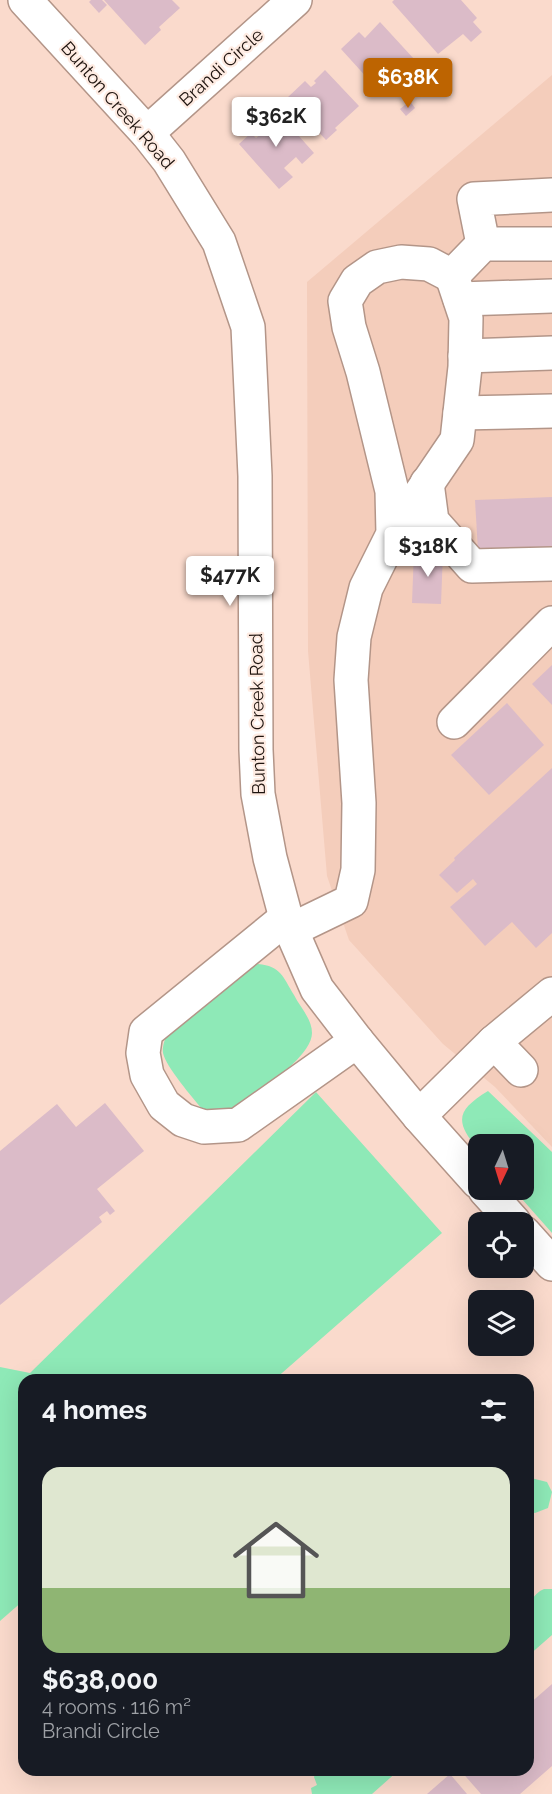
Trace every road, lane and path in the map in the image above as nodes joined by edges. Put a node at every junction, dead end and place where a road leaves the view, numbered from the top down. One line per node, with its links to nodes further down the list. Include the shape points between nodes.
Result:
1 (25, 0): 3 (street, Bunton Creek Road)
2 (295, 0): 3 (street, Brandi Circle)
3 (147, 134): 18 (street, Bunton Creek Road, via 169,161 219,242 248,327 255,476 258,794 270,858)
4 (552, 195): 5 (street, via 474,199)
5 (483, 244): 6 (street); 7 (street)
6 (552, 244)
7 (456, 288): 8 (street); 10 (street, via 466,318); 14 (street, via 429,264 401,262 376,267 357,281 345,301 392,491)
8 (552, 296)
9 (552, 353): 10 (street)
10 (465, 356): 12 (street)
11 (552, 411): 12 (street)
12 (460, 413): 13 (street, via 457,440)
13 (427, 483): 14 (street); 15 (street, via 432,521 472,566)
14 (393, 534): 18 (street, via 366,588 354,637 351,680 358,870 351,901)
15 (552, 564)
16 (552, 623): 17 (street)
17 (454, 722)
18 (289, 924): 20 (street, Bunton Creek Road, via 317,989); 20 (street, via 146,1032 143,1053 147,1075 164,1106 183,1120 204,1127 238,1125)
19 (552, 994): 21 (street)
20 (357, 1041): 23 (street, Bunton Creek Road)
21 (494, 1042): 22 (street); 23 (street)
22 (520, 1070)
23 (419, 1116): 24 (street, Bunton Creek Road)
24 (468, 1171)
25 (494, 1200): 26 (street)
26 (505, 1212)
27 (534, 1244): 28 (street)
28 (552, 1264)

